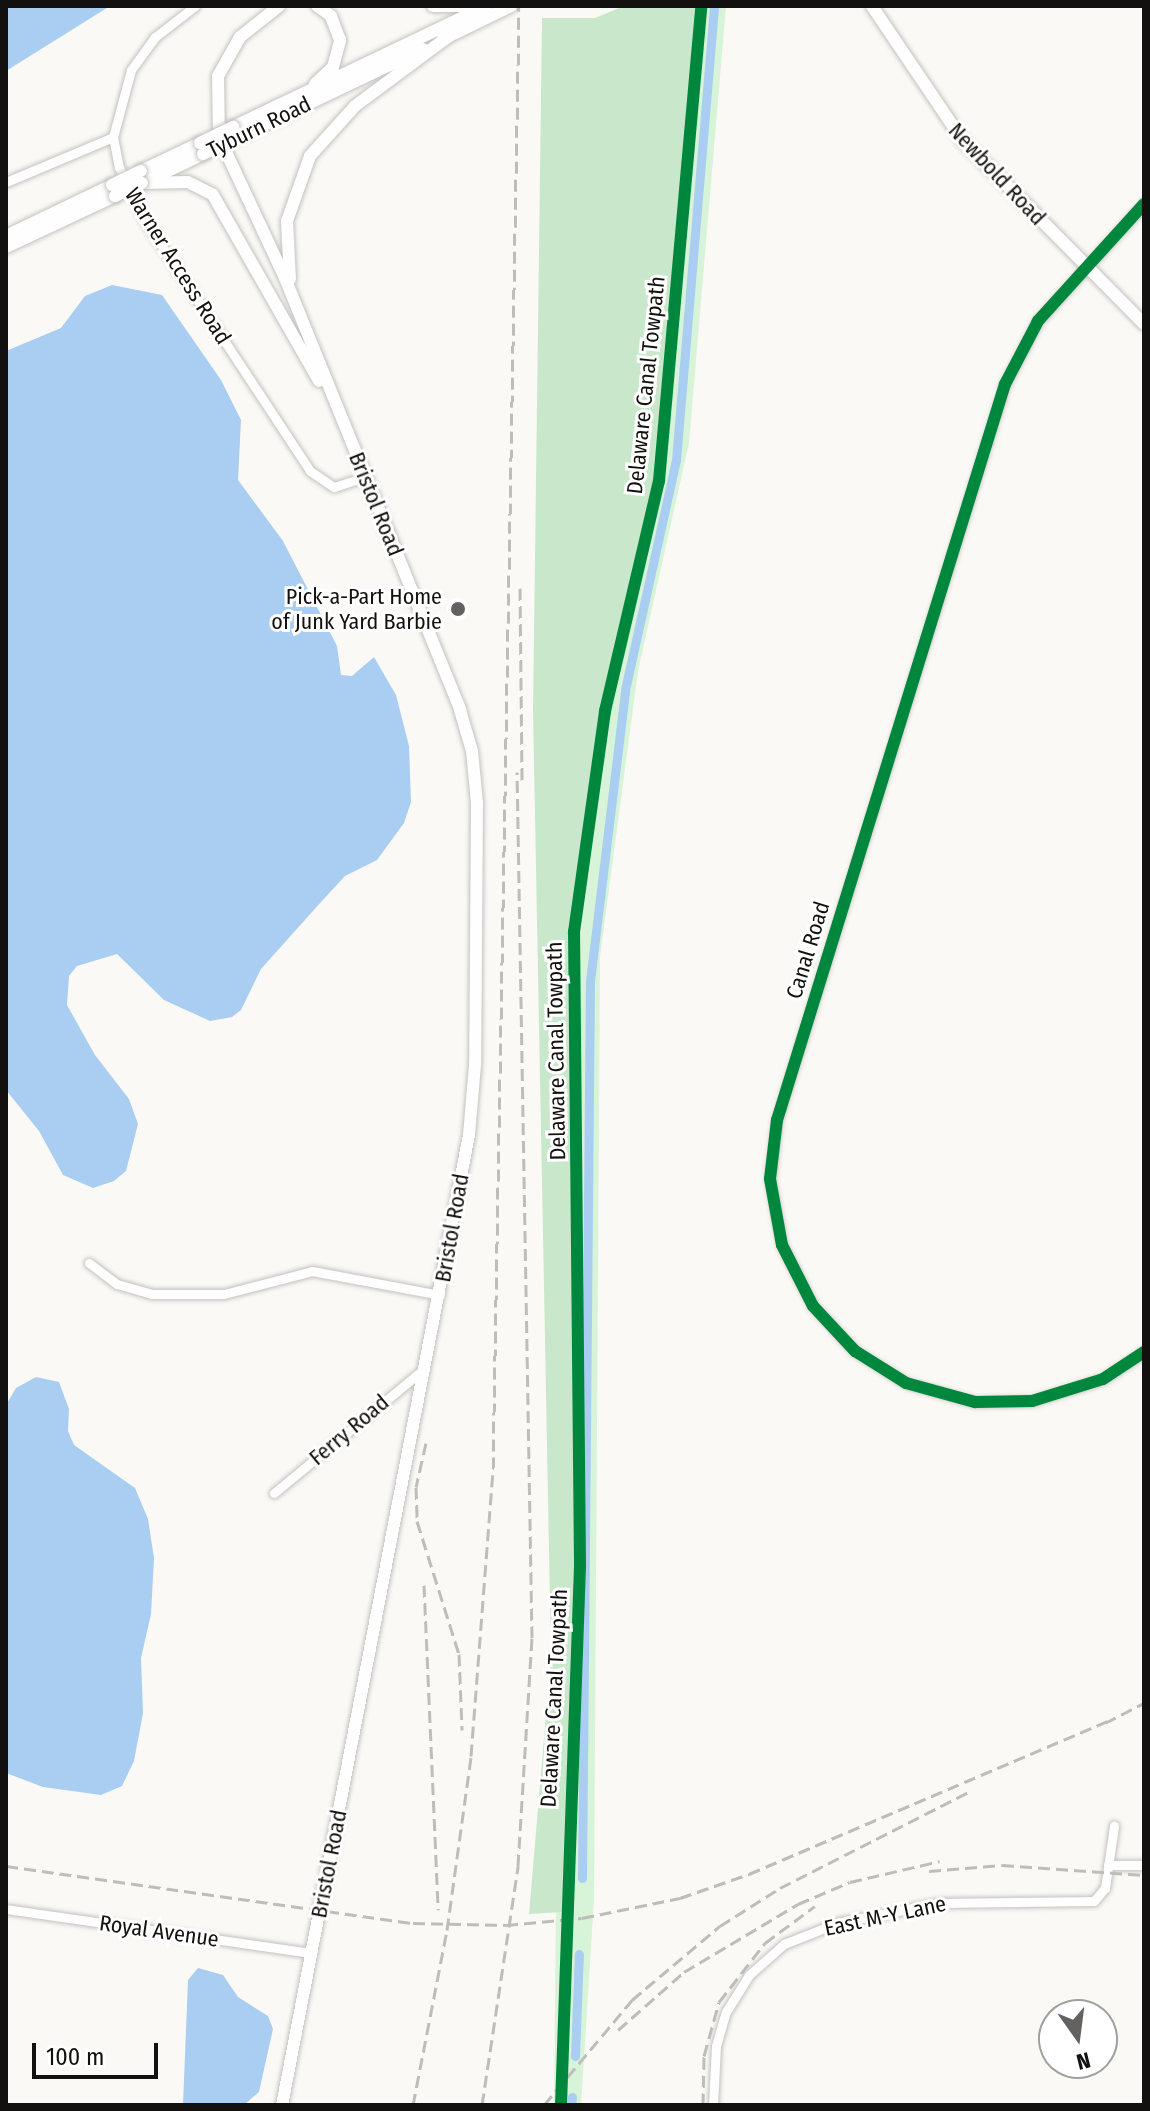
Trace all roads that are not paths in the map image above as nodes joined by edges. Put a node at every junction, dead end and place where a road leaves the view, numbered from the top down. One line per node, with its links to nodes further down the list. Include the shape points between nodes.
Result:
1 (195, 6): 13 (street, via 155,37 135,63)
2 (266, 6): 22 (main road, via 229,41 219,62 211,81 212,129 219,155)
3 (279, 6): 22 (main road, via 250,26 231,51 218,76 216,117 225,152)
4 (317, 6): 11 (main road, via 336,25 340,49 333,67)
5 (433, 6): 6 (main road)
6 (477, 6)
7 (487, 6): 11 (main road, Tyburn Road)
8 (873, 7): 20 (main road, Newbold Road, via 963,141)
9 (507, 8): 10 (main road, Tyburn Road)
10 (449, 36): 12 (main road, Tyburn Road); 22 (main road, via 337,123 300,174 287,221 287,263)
11 (302, 95): 12 (main road, Tyburn Road)
12 (236, 132): 14 (main road, Tyburn Road, bridge)
13 (113, 137): 15 (street); 24 (street, Warner Access Road, via 119,167 144,219 310,471 334,487)
14 (142, 177): 16 (main road, Tyburn Road, bridge); 23 (main road, via 188,182 213,195)
15 (6, 182)
16 (113, 191): 18 (main road, Tyburn Road); 19 (main road, Tyburn Road)
17 (1144, 204): 20 (street, Canal Road)
18 (6, 236)
19 (6, 247)
20 (1085, 267): 21 (main road, Newbold Road); 27 (street, Canal Road, via 1028,335 1005,384 777,1120 770,1179 782,1245 812,1304 855,1351 906,1383 975,1402 1032,1401 1103,1379)
21 (1144, 324)
22 (320, 366): 23 (main road, Bristol Road)
23 (335, 403): 24 (main road, Bristol Road)
24 (365, 477): 26 (main road, Bristol Road, via 460,710 476,777 474,1100)
25 (89, 1263): 26 (street, via 117,1284 152,1294 224,1294 312,1271)
26 (440, 1295): 28 (main road, Bristol Road)
27 (1144, 1352)
28 (425, 1368): 29 (street, Ferry Road); 34 (main road, Bristol Road)
29 (274, 1493)
30 (1114, 1826): 31 (street, East M-Y Lane)
31 (1108, 1865): 32 (street); 36 (street, East M-Y Lane, via 1103,1893 1094,1901 939,1903 826,1926 784,1944 749,1975 726,2012 714,2056)
32 (1144, 1865)
33 (6, 1909): 34 (street, Royal Avenue)
34 (312, 1953): 35 (main road, Bristol Road)
35 (282, 2105)
36 (713, 2105)

